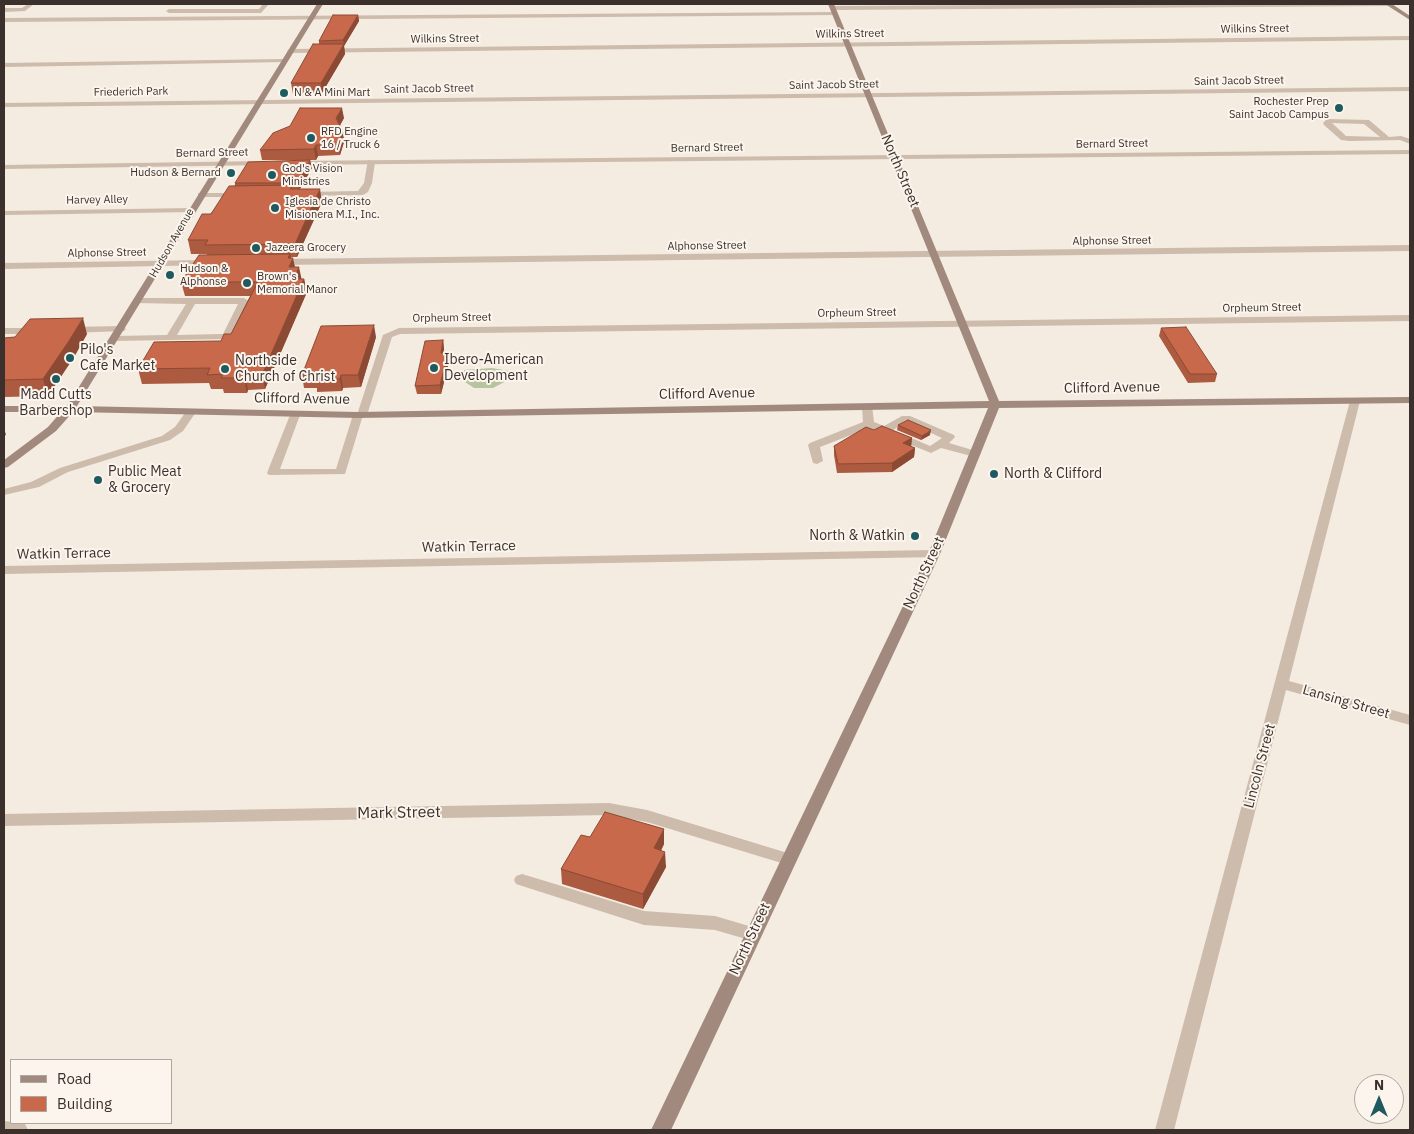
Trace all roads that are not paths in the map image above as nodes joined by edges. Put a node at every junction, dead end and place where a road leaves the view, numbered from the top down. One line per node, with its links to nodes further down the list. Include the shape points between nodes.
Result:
1 (31, 4): 6 (street, via 23,10)
2 (266, 4): 7 (street, via 261,11)
3 (320, 4): 8 (main road, Hudson Avenue)
4 (1388, 4): 5 (street); 9 (main road)
5 (833, 9): 8 (street); 12 (main road, North Street)
6 (4, 10)
7 (169, 11)
8 (311, 18): 10 (street); 13 (main road, Hudson Avenue)
9 (1410, 18)
10 (4, 20)
11 (1410, 38): 12 (street, Wilkins Street)
12 (846, 44): 13 (street, Wilkins Street); 17 (main road, North Street)
13 (290, 51): 14 (main road, Hudson Avenue)
14 (284, 61): 15 (street); 18 (main road, Hudson Avenue)
15 (4, 64)
16 (1410, 89): 17 (street, Saint Jacob Street)
17 (867, 94): 18 (street, Saint Jacob Street); 23 (main road, North Street)
18 (258, 101): 19 (street, Friederich Park); 27 (main road, Hudson Avenue)
19 (4, 105)
20 (1387, 139): 20 (street, via 1344,138 1327,122 1366,122); 21 (street, via 1401,138)
21 (1410, 142)
22 (1410, 152): 23 (street, Bernard Street)
23 (894, 157): 24 (street, Bernard Street); 35 (main road, North Street)
24 (371, 162): 26 (street, Bernard Street); 30 (street, via 368,183 360,193)
25 (277, 163): 27 (street, Bernard Street)
26 (287, 163)
27 (221, 164): 28 (street, Bernard Street); 31 (main road, Hudson Avenue)
28 (4, 167)
29 (250, 194): 31 (street)
30 (293, 194)
31 (201, 195): 32 (main road, Hudson Avenue)
32 (191, 210): 33 (street, Harvey Alley); 38 (main road, Hudson Avenue)
33 (4, 213)
34 (1410, 248): 35 (street, Alphonse Street)
35 (934, 254): 36 (street, Alphonse Street); 43 (main road, North Street)
36 (270, 262)
37 (221, 263): 38 (street, Alphonse Street)
38 (161, 264): 39 (street, Alphonse Street); 40 (main road, Hudson Avenue)
39 (4, 266)
40 (138, 301): 41 (street); 44 (main road, Hudson Avenue)
41 (192, 301): 48 (street); 48 (street, via 244,301 226,337)
42 (1410, 318): 43 (street, Orpheum Street)
43 (963, 325): 52 (main road, North Street); 58 (street, Orpheum Street, via 399,331 388,336)
44 (121, 329): 46 (street); 49 (main road, Hudson Avenue)
45 (43, 330): 47 (street)
46 (62, 330)
47 (4, 331)
48 (170, 338): 49 (street)
49 (115, 339): 54 (main road, Hudson Avenue)
50 (1410, 400): 51 (main road, Clifford Avenue)
51 (1355, 401): 52 (main road, Clifford Avenue); 68 (street, Lincoln Street)
52 (995, 404): 53 (main road, Clifford Avenue); 62 (main road, North Street)
53 (866, 406): 58 (main road, Clifford Avenue); 59 (street)
54 (70, 408): 55 (main road, Clifford Avenue); 56 (main road, Clifford Avenue); 64 (main road, Hudson Avenue, via 52,429)
55 (4, 409)
56 (191, 412): 57 (main road, Clifford Avenue); 65 (street, via 179,429 166,438 64,470 35,485)
57 (295, 415): 58 (main road, Clifford Avenue); 58 (street, Orpheum Street, via 273,473 340,472)
58 (360, 415)
59 (869, 424): 60 (street); 63 (street, via 814,445)
60 (885, 430): 61 (street, via 931,450); 61 (street, via 906,418 950,437)
61 (940, 444): 62 (street)
62 (975, 454): 66 (main road, North Street)
63 (817, 461)
64 (4, 465)
65 (4, 492)
66 (934, 554): 67 (street, Watkin Terrace); 71 (main road, North Street)
67 (4, 570)
68 (1282, 684): 69 (street, Lansing Street); 77 (street, Lincoln Street)
69 (1410, 720)
70 (4, 820): 71 (street, Mark Street, via 609,809 647,816)
71 (788, 859): 73 (main road, North Street)
72 (522, 880): 73 (street, via 644,918 715,923)
73 (752, 934): 76 (main road, North Street)
74 (4, 1130): 75 (street)
75 (18, 1130)
76 (661, 1130)
77 (1164, 1130)

